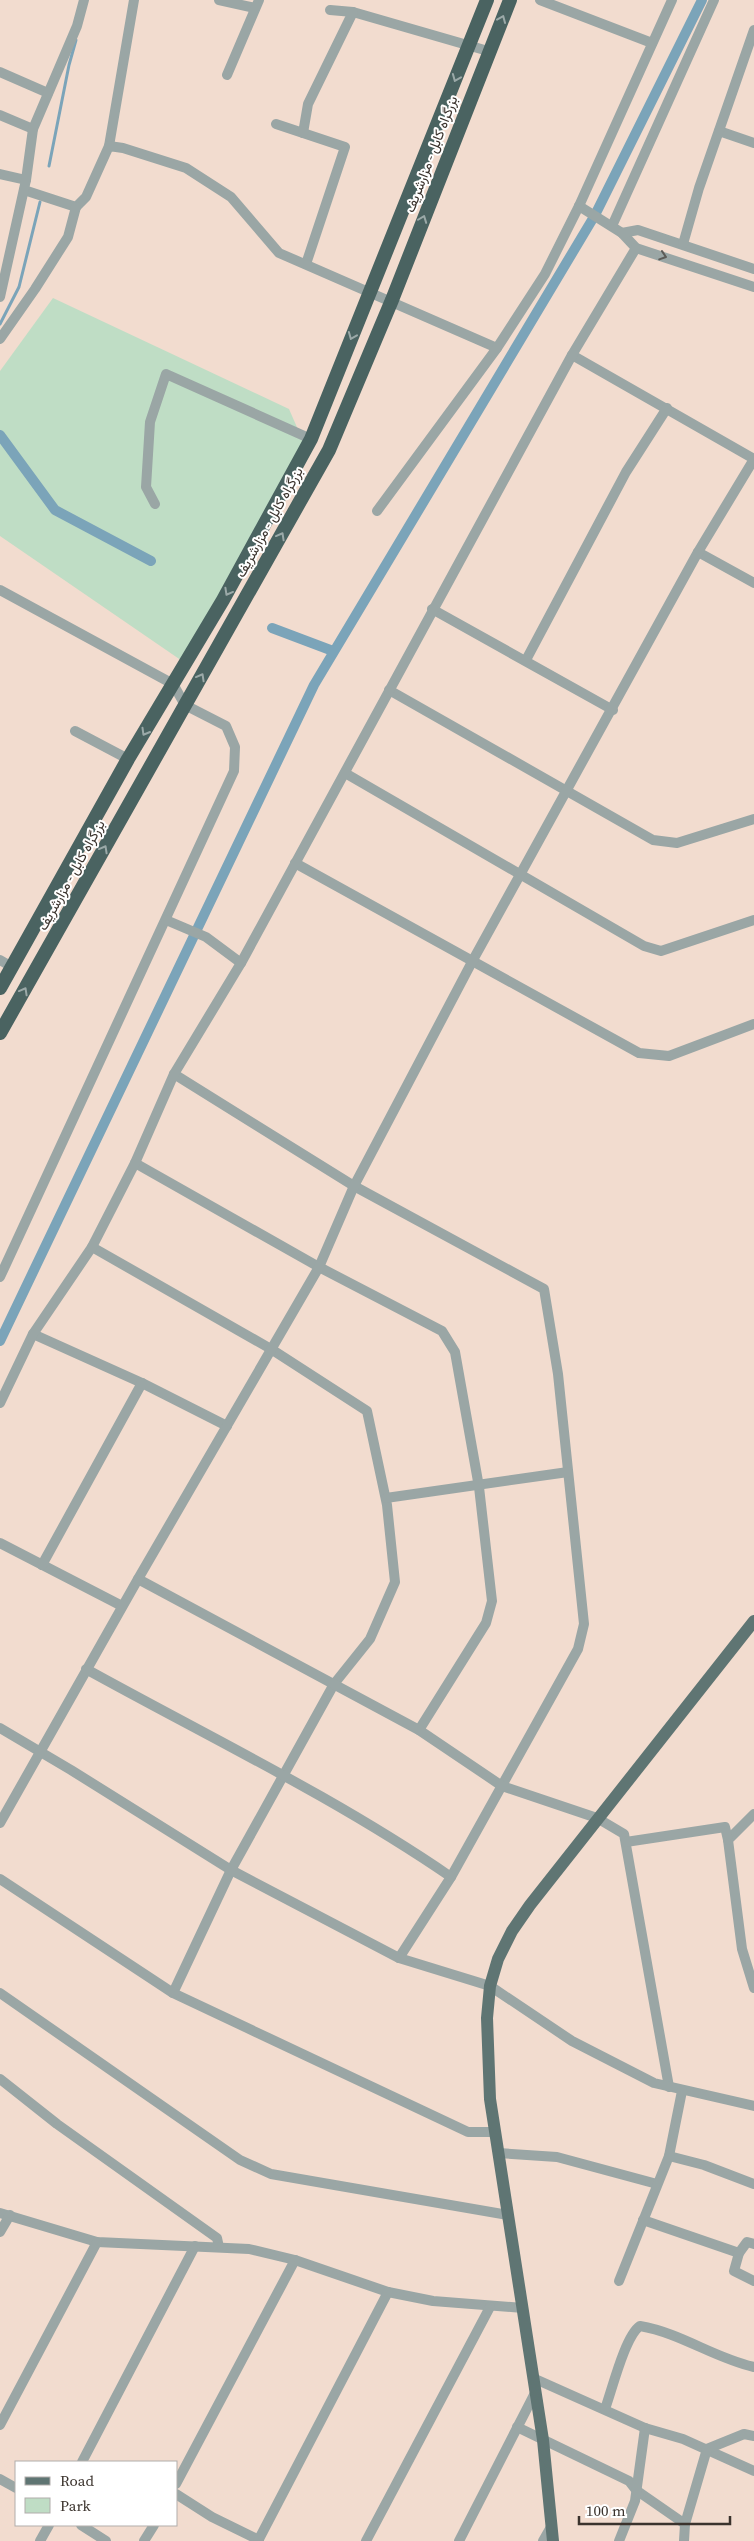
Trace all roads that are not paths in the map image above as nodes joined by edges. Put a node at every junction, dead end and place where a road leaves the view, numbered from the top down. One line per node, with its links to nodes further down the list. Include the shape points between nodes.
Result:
1 (84, 0): 18 (street, via 77,26)
2 (134, 0): 25 (street)
3 (219, 0): 9 (street)
4 (487, 0): 14 (highway, بزرگراه کابل - مزارشریف)
5 (510, 0): 15 (highway, بزرگراه کابل - مزارشریف, one-way to 5)
6 (540, 0): 13 (street)
7 (672, 0): 13 (street)
8 (714, 0): 30 (street)
9 (257, 4): 17 (street)
10 (330, 10): 11 (street)
11 (352, 12): 14 (street); 23 (street, via 308,104)
12 (754, 30): 22 (street)
13 (652, 43): 29 (street)
14 (469, 44): 15 (street); 37 (highway, بزرگراه کابل - مزارشریف, one-way to 37)
15 (488, 51): 39 (highway, بزرگراه کابل - مزارشریف, one-way to 15)
16 (0, 72): 18 (street)
17 (227, 75)
18 (48, 93): 21 (street)
19 (0, 116): 21 (street)
20 (276, 124): 23 (street)
21 (33, 129): 27 (street)
22 (719, 131): 24 (street); 32 (street)
23 (303, 133): 34 (street, via 345,147)
24 (754, 143)
25 (109, 146): 28 (street, via 86,197); 34 (street, via 186,168 231,197 279,253)
26 (0, 174): 27 (street)
27 (25, 185): 28 (street); 38 (street)
28 (76, 207): 40 (street, via 68,237)
29 (583, 208): 30 (street); 41 (street)
30 (612, 226): 31 (street)
31 (622, 233): 32 (street, via 638,230); 33 (street)
32 (683, 244): 35 (street)
33 (636, 248): 36 (street, one-way to 36); 42 (street)
34 (306, 264): 37 (street)
35 (754, 268)
36 (754, 287)
37 (370, 291): 39 (street); 44 (highway, بزرگراه کابل - مزارشریف, one-way to 44)
38 (0, 297)
39 (392, 300): 41 (street); 55 (highway, بزرگراه کابل - مزارشریف, one-way to 39, via 329,450)
40 (0, 339)
41 (497, 348): 47 (street)
42 (572, 355): 43 (street); 51 (street)
43 (667, 408): 45 (street); 52 (street, via 626,472)
44 (311, 439): 46 (street, via 166,374 150,422 146,487); 53 (highway, بزرگراه کابل - مزارشریف, one-way to 53)
45 (753, 464): 48 (street)
46 (155, 504)
47 (377, 511)
48 (698, 552): 49 (street); 56 (street)
49 (754, 583)
50 (0, 590): 53 (street)
51 (432, 609): 52 (street); 54 (street)
52 (526, 660): 56 (street)
53 (173, 684): 55 (street); 58 (highway, بزرگراه کابل - مزارشریف, one-way to 58)
54 (389, 690): 59 (street); 60 (street)
55 (185, 705): 64 (street, via 226,726 235,747 234,771); 71 (highway, بزرگراه کابل - مزارشریف, one-way to 55)
56 (613, 710): 60 (street)
57 (75, 732): 58 (street)
58 (128, 759): 67 (highway, بزرگراه کابل - مزارشریف)
59 (345, 773): 62 (street); 63 (street)
60 (567, 792): 61 (street, via 653,840 677,843); 63 (street)
61 (754, 819)
62 (295, 863): 66 (street); 68 (street)
63 (522, 875): 65 (street, via 644,946 661,951); 66 (street)
64 (166, 920): 68 (street, via 206,936); 77 (street)
65 (754, 920)
66 (473, 960): 70 (street, via 639,1053 670,1056); 74 (street)
67 (6, 963): 69 (highway, بزرگراه کابل - مزارشریف)
68 (241, 963): 72 (street)
69 (0, 988)
70 (754, 1024)
71 (0, 1033)
72 (174, 1074): 73 (street); 74 (street)
73 (135, 1163): 75 (street); 76 (street)
74 (354, 1186): 76 (street); 83 (street, via 544,1289 558,1374)
75 (92, 1247): 78 (street); 79 (street)
76 (319, 1267): 79 (street); 84 (street, via 442,1331 455,1352)
77 (0, 1277)
78 (33, 1334): 80 (street); 81 (street)
79 (271, 1350): 82 (street); 85 (street, via 367,1411)
80 (142, 1383): 82 (street); 87 (street)
81 (0, 1403)
82 (226, 1426): 88 (street)
83 (568, 1472): 84 (street); 97 (street, via 584,1624 578,1649)
84 (479, 1486): 85 (street); 94 (street, via 492,1601 486,1623)
85 (386, 1498): 92 (street, via 395,1582 370,1639)
86 (0, 1543): 87 (street)
87 (42, 1565): 89 (street)
88 (138, 1578): 89 (street); 92 (street)
89 (122, 1606): 91 (street)
90 (754, 1621): 99 (main road)
91 (86, 1669): 95 (street); 96 (street)
92 (334, 1684): 94 (street); 96 (street)
93 (0, 1728): 95 (street)
94 (419, 1730): 97 (street)
95 (39, 1753): 100 (street); 103 (street)
96 (285, 1776): 103 (street); 104 (street, via 405,1846)
97 (502, 1786): 99 (street); 104 (street)
98 (754, 1814): 101 (street)
99 (597, 1818): 102 (street, via 624,1834); 107 (main road, via 512,1931 498,1958)
100 (0, 1823)
101 (728, 1840): 102 (street, via 725,1826); 108 (street, via 742,1948)
102 (626, 1842): 112 (street)
103 (231, 1870): 106 (street); 110 (street)
104 (451, 1877): 106 (street)
105 (0, 1879): 110 (street)
106 (399, 1958): 107 (street)
107 (490, 1986): 112 (street, via 572,2041 654,2083); 115 (main road, via 490,2100)
108 (754, 1988)
109 (0, 1992): 121 (street, via 240,2160 271,2174)
110 (173, 1993): 115 (street, via 468,2132)
111 (0, 2079): 127 (street, via 57,2124 217,2238)
112 (669, 2087): 113 (street)
113 (682, 2091): 114 (street); 117 (street)
114 (754, 2106)
115 (495, 2132): 116 (main road)
116 (498, 2152): 118 (street, via 557,2157); 121 (main road)
117 (670, 2156): 118 (street); 119 (street)
118 (657, 2184): 122 (street)
119 (754, 2184)
120 (5, 2214): 123 (street); 124 (street)
121 (508, 2215): 134 (main road)
122 (643, 2220): 128 (street); 130 (street)
123 (0, 2232)
124 (97, 2242): 126 (street); 139 (street)
125 (754, 2244): 128 (street, via 747,2242)
126 (194, 2246): 127 (street); 145 (street)
127 (219, 2248): 129 (street, via 249,2249)
128 (739, 2253): 131 (street, via 734,2271)
129 (295, 2260): 132 (street); 148 (street)
130 (619, 2281)
131 (754, 2281)
132 (388, 2292): 133 (street); 157 (street)
133 (490, 2307): 134 (street); 161 (street)
134 (523, 2308): 136 (main road)
135 (754, 2367): 138 (street, via 664,2330 640,2326 628,2342)
136 (532, 2378): 137 (main road); 138 (street)
137 (536, 2392): 140 (street); 143 (main road)
138 (605, 2409): 141 (street)
139 (0, 2425)
140 (517, 2427): 143 (street); 162 (street)
141 (645, 2428): 144 (street); 150 (street)
142 (754, 2436): 144 (street, via 744,2434)
143 (543, 2440): 150 (street, via 628,2481); 156 (main road)
144 (707, 2449): 146 (street); 152 (street)
145 (83, 2461)
146 (754, 2471)
147 (0, 2479): 149 (street)
148 (178, 2480)
149 (15, 2487)
150 (636, 2490): 152 (street); 165 (street)
151 (178, 2495): 157 (street, via 212,2517)
152 (685, 2524): 166 (street)
153 (48, 2526): 158 (street)
154 (83, 2526): 159 (street)
155 (153, 2526): 160 (street)
156 (550, 2527): 163 (street); 164 (main road)
157 (259, 2540)
158 (40, 2541)
159 (106, 2541)
160 (144, 2541)
161 (366, 2541)
162 (459, 2541)
163 (543, 2541)
164 (553, 2541)
165 (619, 2541)
166 (684, 2541)

